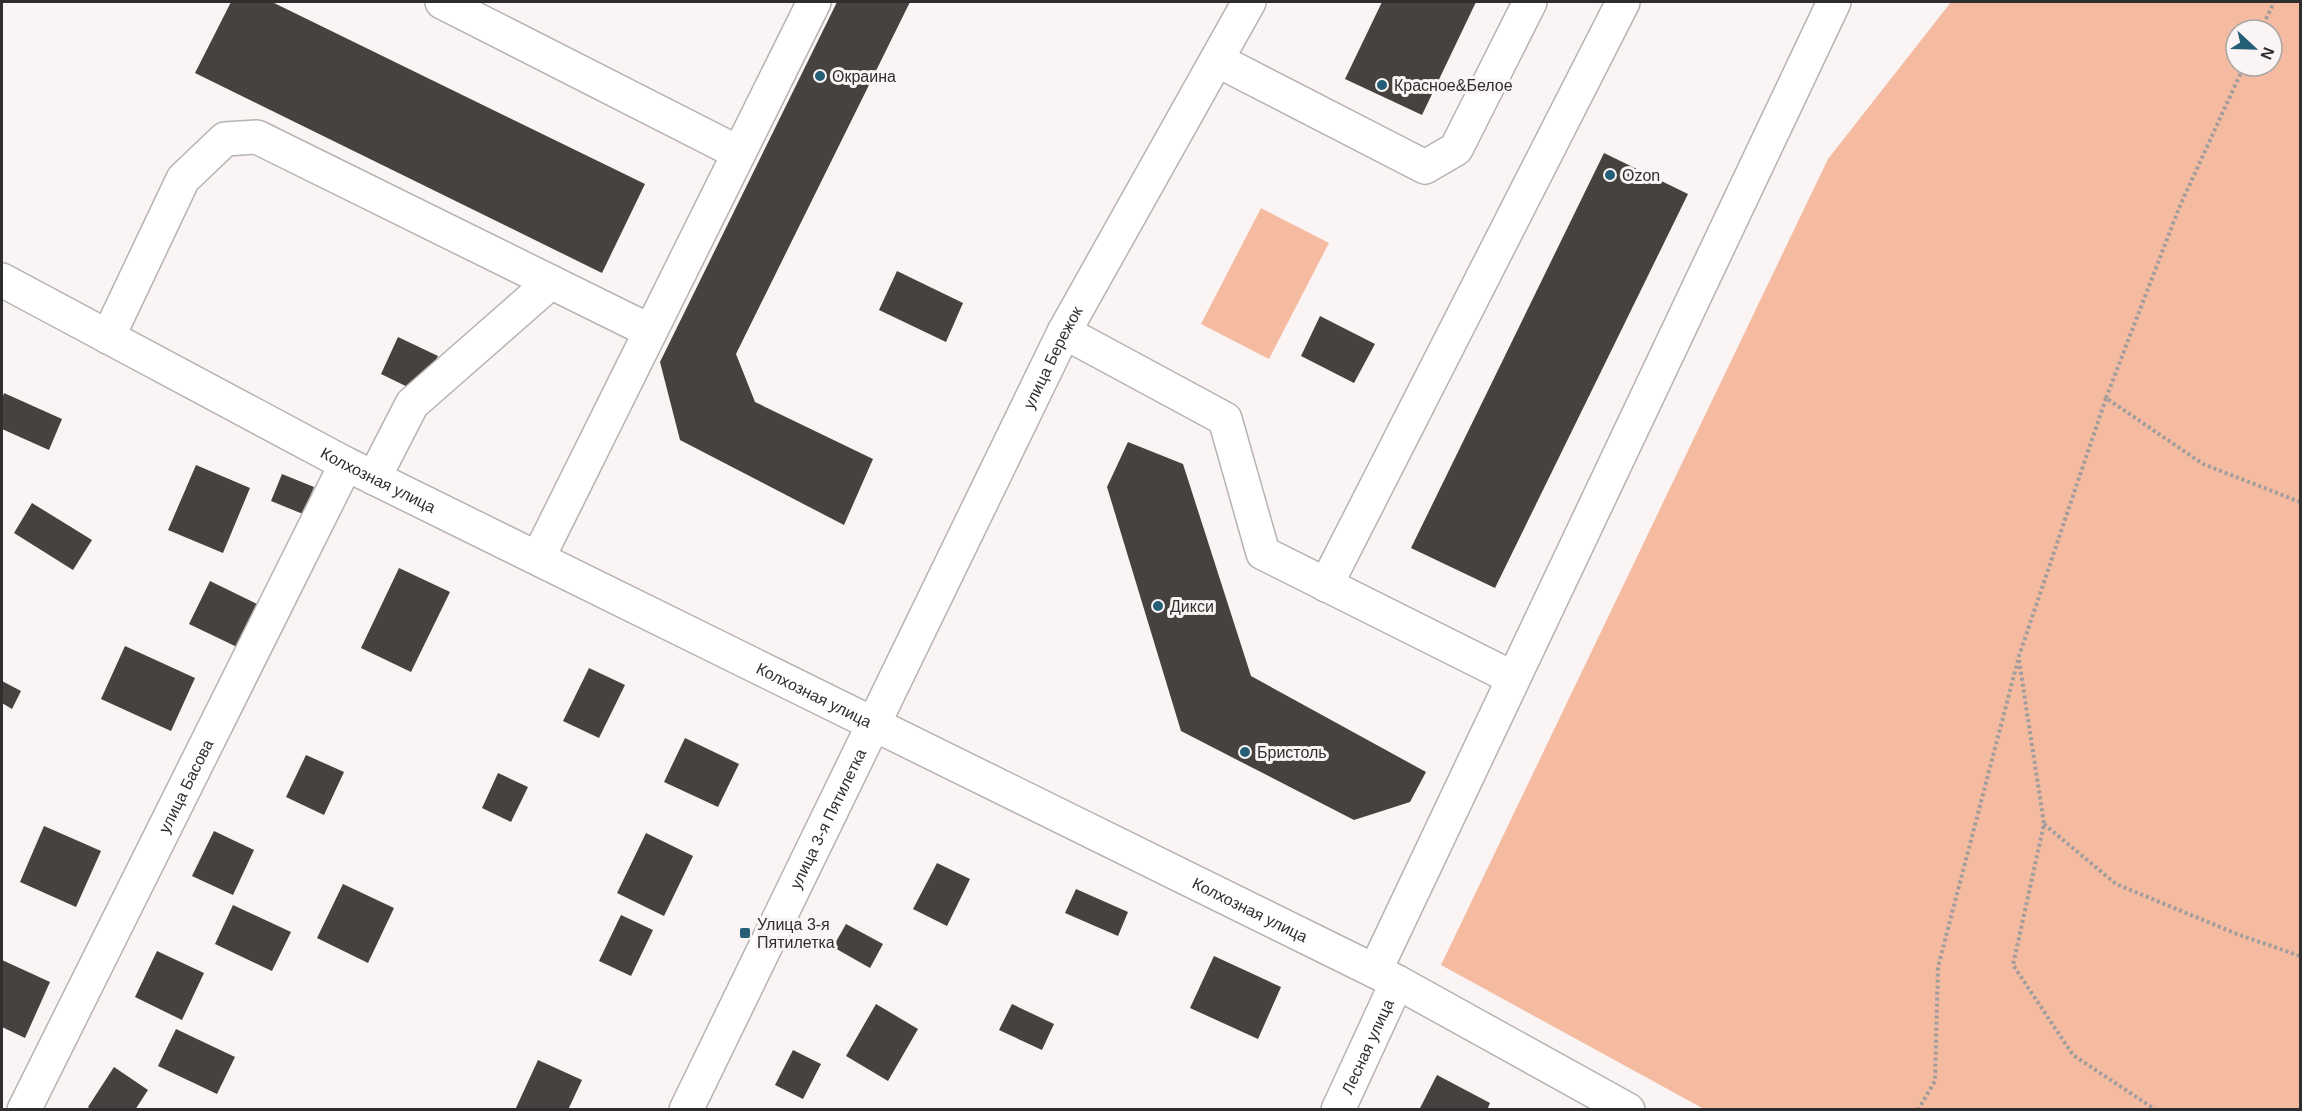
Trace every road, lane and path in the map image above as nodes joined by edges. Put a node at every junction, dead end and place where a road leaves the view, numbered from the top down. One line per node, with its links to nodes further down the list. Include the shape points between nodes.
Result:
1 (442, 2): 11 (street)
2 (814, 2): 11 (street)
3 (1249, 2): 9 (street, улица Бережок)
4 (1530, 2): 9 (street, via 1456,149 1425,166)
5 (1623, 2): 21 (street)
6 (1834, 2): 23 (street, Лесная улица)
7 (2274, 2): 8 (path)
8 (2267, 18)
9 (1217, 60): 15 (street, улица Бережок)
10 (2239, 78): 17 (path, via 2179,208)
11 (739, 153): 14 (street)
12 (2, 280): 16 (street, Колхозная улица)
13 (551, 282): 14 (street); 16 (street, via 256,136 225,139 183,179); 18 (street, улица Басова, via 412,404)
14 (650, 331): 20 (street)
15 (1064, 332): 21 (street, via 1225,419 1263,553); 24 (street, улица Бережок)
16 (108, 337): 18 (street, Колхозная улица)
17 (2106, 398): 19 (path, via 2203,464); 22 (path)
18 (360, 471): 20 (street, Колхозная улица); 28 (street, улица Басова)
19 (2301, 502)
20 (538, 558): 24 (street, Колхозная улица)
21 (1326, 585): 23 (street)
22 (2019, 656): 25 (path); 32 (path, via 1938,967 1935,1081)
23 (1513, 678): 27 (street, Лесная улица)
24 (874, 723): 27 (street, Колхозная улица); 29 (street, улица 3-я Пятилетка)
25 (2044, 824): 26 (path, via 2116,884); 33 (path, via 2013,964 2073,1055)
26 (2301, 956)
27 (1386, 976): 30 (street, Лесная улица); 31 (street, Колхозная улица)
28 (24, 1110)
29 (686, 1110)
30 (1338, 1110)
31 (1628, 1110)
32 (1918, 1110)
33 (2156, 1110)

